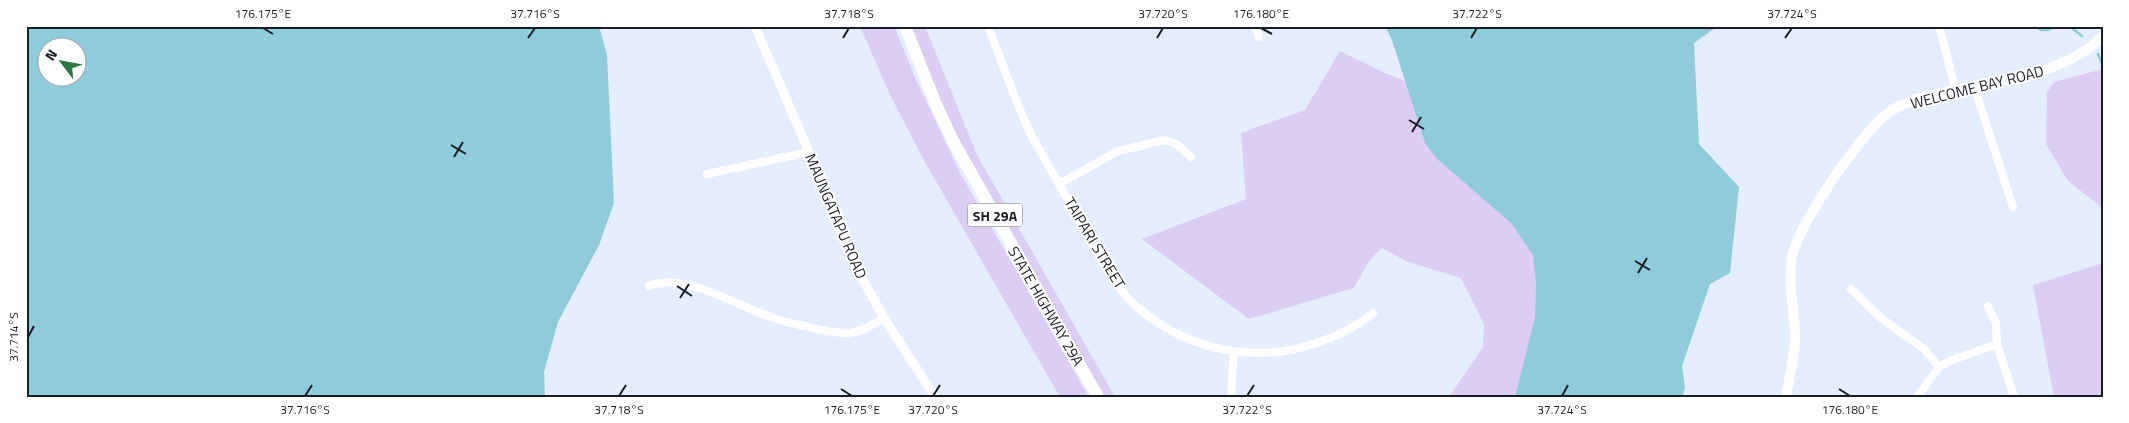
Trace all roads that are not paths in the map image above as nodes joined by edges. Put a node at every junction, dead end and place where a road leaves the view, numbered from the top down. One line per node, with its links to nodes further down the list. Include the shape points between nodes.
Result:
1 (755, 26): 10 (street, MAUNGATAPU ROAD)
2 (904, 26): 24 (highway, STATE HIGHWAY 29A / SH 29A, via 953,141)
3 (988, 26): 13 (street, TAIPARI STREET, via 1029,130)
4 (1255, 26): 7 (street)
5 (1939, 26): 9 (street)
6 (2103, 36): 8 (main road, WELCOME BAY ROAD, via 2090,48 2052,68)
7 (1259, 37)
8 (1974, 86): 9 (main road, WELCOME BAY ROAD); 14 (street)
9 (1956, 90): 26 (main road, WELCOME BAY ROAD, via 1920,99 1881,119 1859,144 1804,224 1792,259 1795,339)
10 (809, 152): 12 (street); 19 (street, MAUNGATAPU ROAD, via 851,258)
11 (1191, 157): 13 (street, via 1177,144 1164,140 1118,151)
12 (707, 174)
13 (1059, 184): 21 (street, TAIPARI STREET, via 1108,270 1136,306 1189,340)
14 (2013, 207)
15 (649, 286): 19 (street, via 678,283 782,321 839,332 862,330)
16 (1851, 290): 22 (street, via 1924,350)
17 (1988, 306): 20 (street, via 1996,324)
18 (1373, 313): 21 (street, TAIPARI STREET, via 1355,326 1287,352)
19 (884, 318): 23 (street, MAUNGATAPU ROAD)
20 (1997, 344): 22 (street); 28 (street)
21 (1234, 352): 25 (street)
22 (1939, 367): 27 (street)
23 (935, 397)
24 (1098, 397)
25 (1231, 397)
26 (1786, 397)
27 (1917, 397)
28 (2014, 397)

